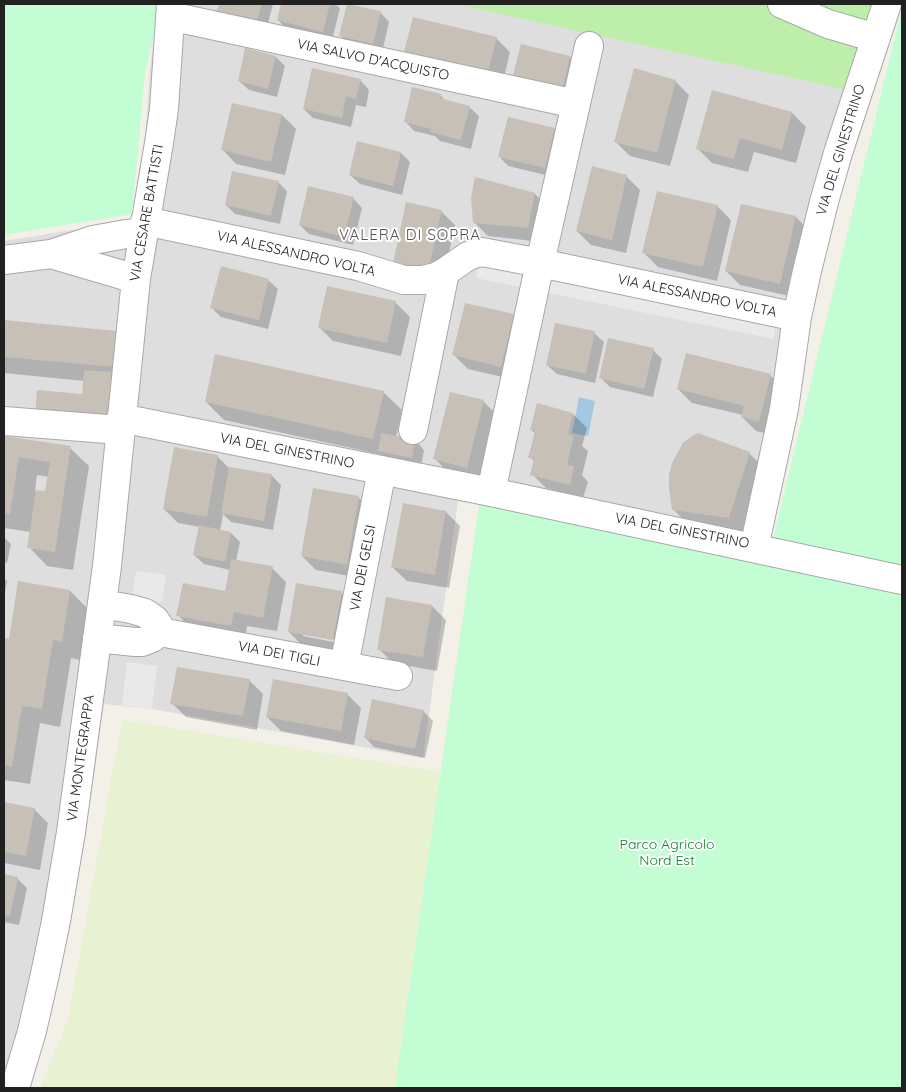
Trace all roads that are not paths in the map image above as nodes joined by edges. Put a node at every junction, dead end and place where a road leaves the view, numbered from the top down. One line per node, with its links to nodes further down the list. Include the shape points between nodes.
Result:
1 (782, 4): 4 (street, via 828,24)
2 (887, 4): 4 (street, VIA DEL GINESTRINO)
3 (170, 10): 6 (street, VIA SALVO D'ACQUISTO); 7 (street, VIA CESARE BATTISTI, via 164,104)
4 (876, 38): 13 (street, VIA DEL GINESTRINO, via 829,182)
5 (589, 46): 6 (street)
6 (576, 104): 10 (street)
7 (144, 227): 8 (street, VIA ALESSANDRO VOLTA); 11 (street, VIA ALESSANDRO VOLTA, via 358,266 404,280 423,280); 12 (street, VIA CESARE BATTISTI)
8 (51, 254): 9 (street); 12 (street)
9 (4, 260)
10 (540, 263): 11 (street, VIA ALESSANDRO VOLTA, via 476,252); 13 (street, VIA ALESSANDRO VOLTA); 18 (street)
11 (445, 272): 16 (street)
12 (136, 278): 15 (street, VIA CESARE BATTISTI)
13 (797, 318): 19 (street, VIA DEL GINESTRINO, via 784,409)
14 (4, 421): 15 (street, VIA DEL GINESTRINO)
15 (120, 423): 17 (street, VIA DEL GINESTRINO); 21 (street, VIA MONTEGRAPPA)
16 (412, 430)
17 (382, 470): 18 (street, VIA DEL GINESTRINO); 24 (street, VIA DEI GELSI)
18 (491, 492): 19 (street, VIA DEL GINESTRINO)
19 (754, 548): 20 (street)
20 (902, 580)
21 (102, 604): 22 (street, via 145,613 156,620); 23 (street, VIA MONTEGRAPPA)
22 (160, 632): 23 (street, via 142,642); 24 (street, VIA DEI TIGLI)
23 (97, 638): 26 (street, VIA MONTEGRAPPA, via 56,922 38,1009)
24 (344, 666): 25 (street, VIA DEI TIGLI)
25 (398, 676)
26 (15, 1088)

